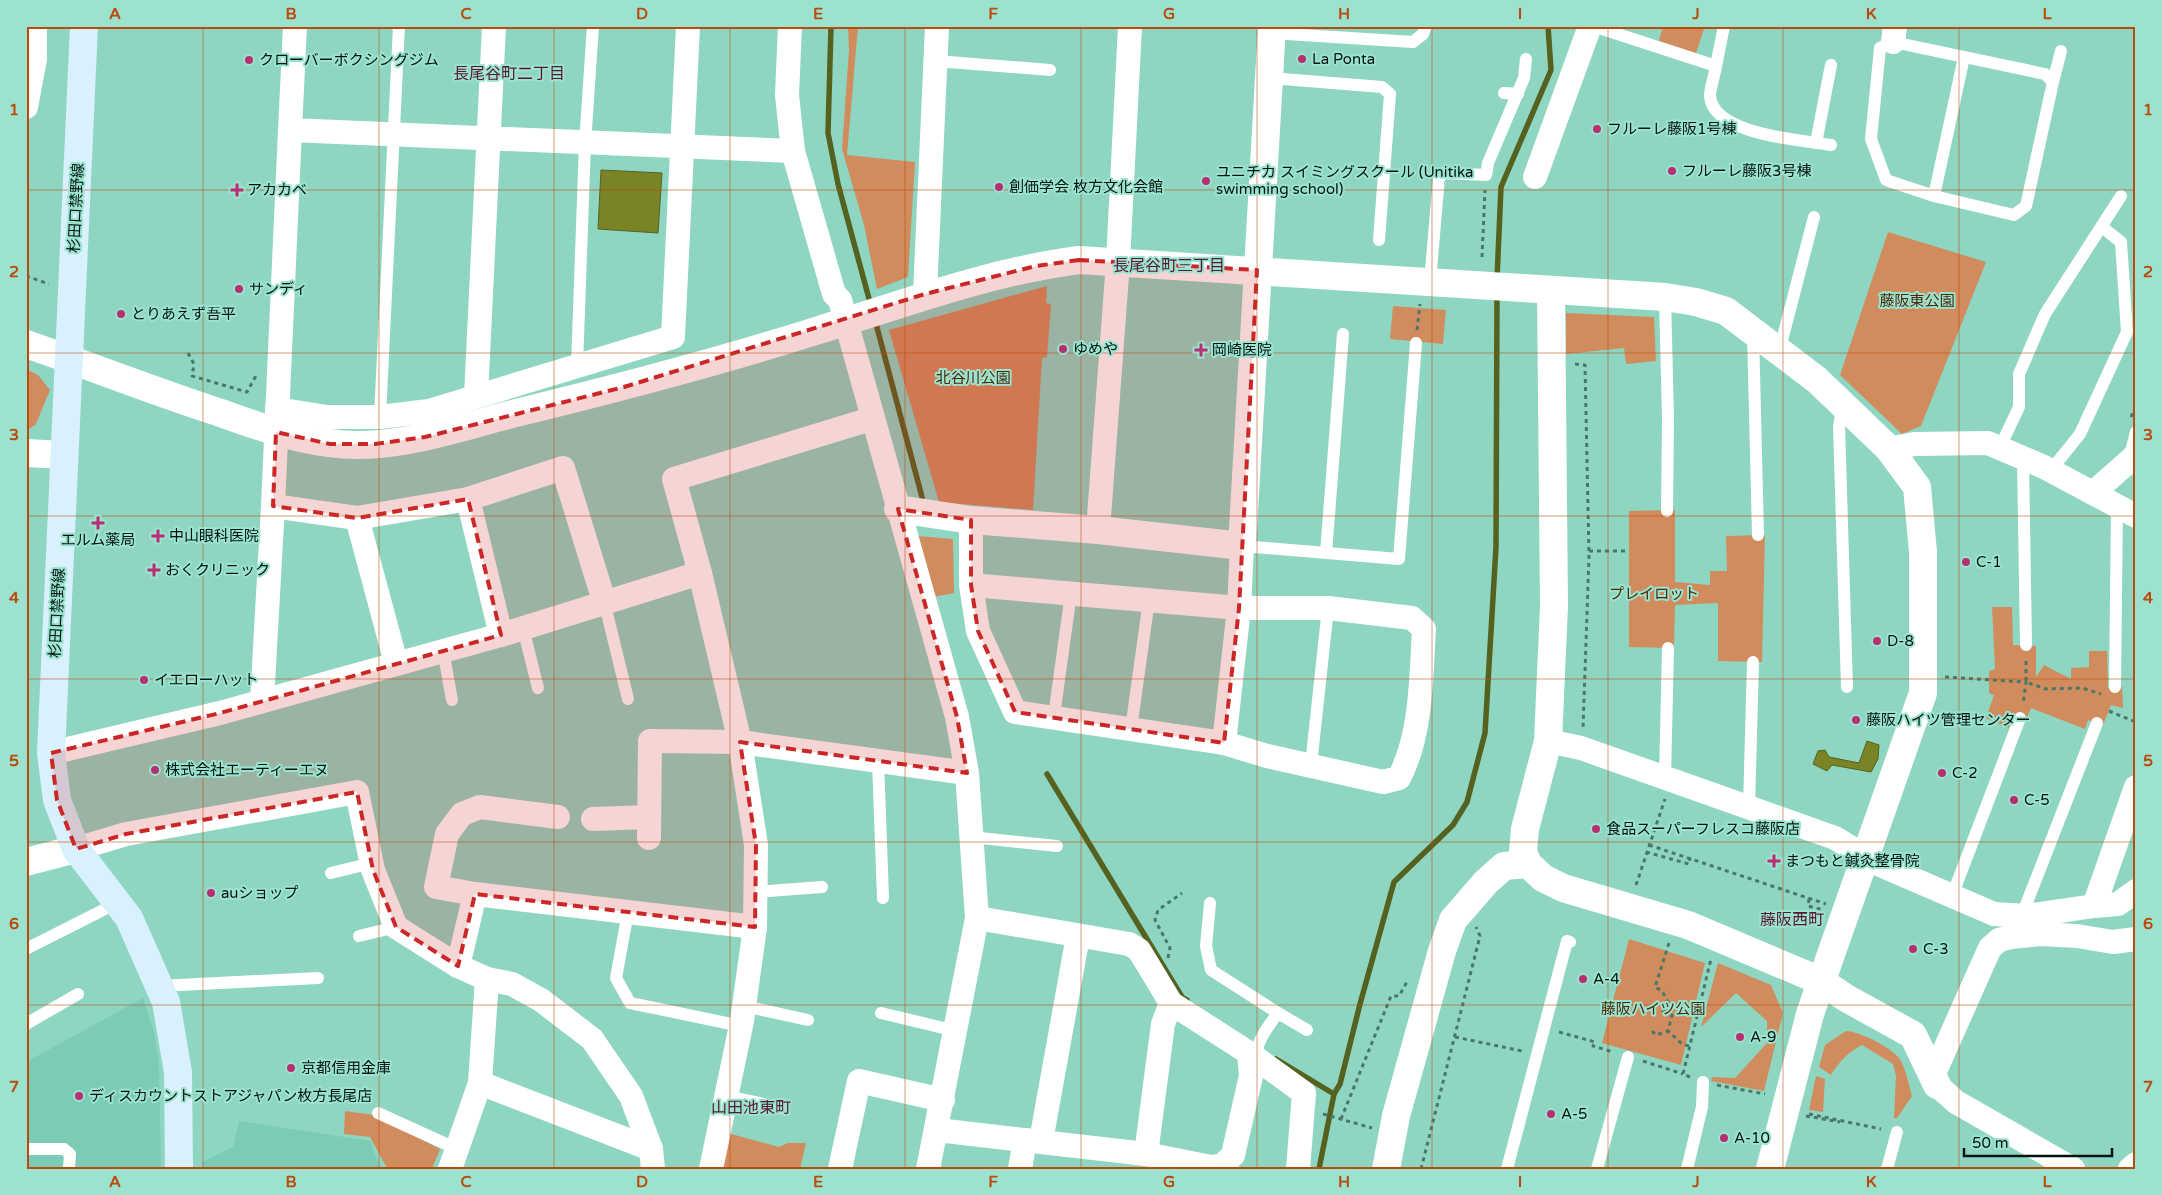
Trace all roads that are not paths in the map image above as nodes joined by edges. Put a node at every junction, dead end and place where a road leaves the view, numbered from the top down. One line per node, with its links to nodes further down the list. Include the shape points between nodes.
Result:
1 (36, 26): 27 (street, via 35,59)
2 (84, 26): 64 (main road, 杉田口禁野線)
3 (295, 26): 28 (street)
4 (399, 26): 29 (lane)
5 (494, 26): 30 (street)
6 (593, 26): 32 (lane)
7 (688, 26): 34 (street)
8 (790, 26): 35 (street, via 787,95)
9 (937, 26): 19 (street)
10 (1130, 26): 42 (street)
11 (1426, 26): 14 (lane, via 1423,34 1412,42)
12 (1592, 26): 21 (lane); 36 (street)
13 (1724, 26): 21 (lane)
14 (1272, 30): 23 (street)
15 (1894, 34): 17 (lane); 37 (lane, via 1880,48 1871,139 1886,180)
16 (2061, 51): 24 (lane)
17 (1964, 57): 24 (lane, via 2045,74); 37 (lane)
18 (1526, 59): 26 (lane)
19 (936, 61): 22 (lane); 46 (street)
20 (1831, 65): 31 (lane)
21 (1716, 66): 31 (lane, via 1710,96 1718,112 1732,124 1754,132)
22 (1050, 70)
23 (1269, 78): 41 (lane, via 1382,87 1390,94); 43 (street)
24 (2052, 82): 37 (lane, via 2026,206 2014,216)
25 (1504, 93): 26 (lane)
26 (1518, 94): 44 (lane, via 1488,163 1486,175 1445,173 1439,177)
27 (26, 107)
28 (290, 130): 29 (street); 57 (street)
29 (394, 134): 30 (street); 58 (lane)
30 (489, 138): 32 (street); 55 (street)
31 (1816, 142): 33 (lane)
32 (585, 143): 34 (street); 54 (lane)
33 (1831, 145)
34 (683, 148): 35 (street); 54 (street, via 673,337)
35 (793, 151): 48 (street, via 834,294)
36 (1535, 177)
37 (1934, 196)
38 (2121, 196): 40 (lane)
39 (1814, 217): 53 (lane)
40 (2102, 227): 61 (lane, via 2045,314 2019,374 2019,407); 67 (lane, via 2121,242 2127,332 2080,434)
41 (1379, 240)
42 (1118, 262): 43 (street); 46 (street, via 1078,260 1036,266); 76 (street)
43 (1257, 270): 44 (street); 78 (street)
44 (1425, 290): 45 (street, via 1498,287)
45 (1551, 291): 47 (street); 104 (street, via 1554,606)
46 (925, 294): 48 (street)
47 (1665, 297): 49 (street, via 1726,311); 72 (lane)
48 (860, 316): 51 (street, via 624,387 425,437 374,444 330,444 280,433); 59 (street)
49 (1753, 332): 53 (street); 77 (lane)
50 (1343, 334): 79 (lane)
51 (26, 344)
52 (1416, 344): 79 (lane, via 1399,559)
53 (1779, 352): 56 (street, via 1817,380)
54 (577, 366): 55 (street)
55 (476, 396): 58 (street, via 429,411)
56 (1843, 406): 62 (street); 94 (lane, via 1839,426)
57 (277, 412): 58 (street, via 327,417); 70 (street)
58 (380, 417)
59 (871, 419): 71 (street); 80 (street, via 674,478)
60 (2136, 432): 66 (lane)
61 (2000, 448): 62 (street, via 1988,443 1967,443 1914,444); 65 (street)
62 (1889, 449): 119 (street, via 1917,487 1923,552 1923,693)
63 (26, 453): 64 (street)
64 (63, 455): 107 (main road, 杉田口禁野線)
65 (2023, 458): 67 (street); 89 (lane)
66 (2132, 458): 68 (street)
67 (2051, 470): 68 (street)
68 (2093, 492): 73 (street)
69 (468, 499): 74 (street); 84 (street, via 563,468); 88 (street)
70 (273, 506): 74 (street); 99 (street)
71 (898, 509): 75 (street); 110 (street, via 957,717)
72 (1667, 510)
73 (2126, 511): 96 (lane)
74 (358, 518): 93 (street)
75 (970, 520): 76 (street); 81 (street)
76 (1098, 530): 78 (street)
77 (1758, 535)
78 (1242, 546): 79 (lane); 85 (street)
79 (1326, 553)
80 (700, 573): 84 (street); 105 (street)
81 (971, 585): 82 (street); 100 (street, via 978,631 1015,712)
82 (1071, 593): 83 (street); 100 (lane)
83 (1148, 600): 85 (street); 103 (lane)
84 (604, 601): 87 (street); 97 (lane)
85 (1239, 608): 86 (street); 106 (street)
86 (1328, 608): 109 (lane); 109 (street, via 1412,618 1424,629 1419,698 1407,762 1398,778 1383,782)
87 (523, 628): 88 (street); 95 (lane)
88 (501, 635): 91 (street)
89 (2026, 645)
90 (1668, 648): 111 (lane)
91 (443, 650): 93 (street); 98 (lane)
92 (1753, 662): 113 (lane)
93 (396, 663): 99 (street)
94 (1847, 687)
95 (538, 688)
96 (2111, 692)
97 (628, 699)
98 (452, 700)
99 (262, 701): 107 (street)
100 (1054, 716): 103 (street)
101 (2020, 718): 128 (lane)
102 (2097, 723): 134 (lane)
103 (1131, 728): 106 (street)
104 (1548, 741): 111 (street, via 1581,748); 122 (street, via 1525,829 1523,852)
105 (740, 742): 108 (street); 115 (street, via 650,741 649,827); 126 (street, via 756,845)
106 (1224, 743): 109 (street)
107 (51, 753): 118 (main road, 杉田口禁野線, via 57,800)
108 (878, 761): 110 (street); 129 (lane)
109 (1311, 765)
110 (967, 774): 116 (street)
111 (1668, 778): 113 (street)
112 (2136, 787): 132 (street)
113 (1749, 807): 119 (street, via 1835,838)
114 (558, 817): 127 (street, via 480,807 462,814 447,834 436,888)
115 (593, 819)
116 (971, 837): 117 (lane); 135 (street)
117 (1057, 846)
118 (76, 849): 120 (street); 121 (street, via 126,834 357,792); 130 (main road, 杉田口禁野線)
119 (1865, 857): 128 (street); 146 (street)
120 (26, 862)
121 (372, 863): 123 (lane); 136 (street)
122 (1528, 864): 146 (street, via 1543,878 1563,888 1688,925); 184 (street, via 1504,866 1454,920 1442,950 1392,1134)
123 (331, 873)
124 (822, 887): 126 (lane)
125 (2136, 891): 132 (street, via 2118,904)
126 (755, 892): 137 (street)
127 (475, 894): 133 (street); 143 (street)
128 (1952, 896): 134 (street, via 1994,914)
129 (883, 898)
130 (117, 903): 142 (lane); 147 (main road, 杉田口禁野線, via 128,918)
131 (1210, 903): 150 (lane, via 1206,946 1212,970)
132 (2094, 906): 134 (street)
133 (628, 912): 137 (street); 152 (lane, via 616,978 630,1003)
134 (2022, 915)
135 (977, 918): 139 (street); 156 (street)
136 (396, 926): 138 (lane); 143 (street)
137 (754, 927): 152 (street)
138 (359, 936)
139 (1078, 936): 149 (street, via 1129,944 1139,950); 168 (street)
140 (2136, 939): 159 (street, via 2113,942 2040,934 1999,940 1990,948)
141 (1570, 942): 185 (lane, via 1567,941)
142 (26, 949)
143 (458, 966): 145 (street)
144 (318, 978): 147 (lane)
145 (487, 979): 160 (street); 171 (street, via 512,984 541,1000 592,1039 631,1096)
146 (1821, 981): 159 (street, via 1913,1035); 188 (street)
147 (159, 986): 178 (main road, 杉田口禁野線, via 166,1002 178,1072)
148 (78, 994): 154 (lane)
149 (1171, 1003): 157 (street); 170 (street, via 1163,1024)
150 (1278, 1012): 155 (lane); 157 (lane)
151 (881, 1013): 156 (lane)
152 (742, 1016): 153 (lane); 162 (street)
153 (808, 1020)
154 (26, 1024)
155 (1307, 1030)
156 (956, 1031): 163 (street)
157 (1256, 1052): 175 (street, via 1233,1155 1222,1165); 183 (street, via 1304,1093)
158 (1628, 1057): 186 (lane)
159 (1935, 1080): 176 (street, via 1956,1102)
160 (480, 1083): 171 (street); 173 (street)
161 (1709, 1083): 187 (lane)
162 (726, 1096): 164 (lane); 179 (street)
163 (943, 1100): 166 (street); 180 (street, via 859,1081)
164 (783, 1108)
165 (378, 1113): 173 (lane)
166 (937, 1130): 168 (street); 181 (street)
167 (1896, 1132): 189 (lane)
168 (1033, 1140): 172 (street); 182 (street)
169 (26, 1149): 177 (lane, via 64,1149 70,1154)
170 (1146, 1154): 172 (street); 175 (street)
171 (652, 1159)
172 (1119, 1160)
173 (453, 1163)
174 (2136, 1164): 190 (street)
175 (1211, 1168)
176 (2069, 1168)
177 (69, 1169)
178 (179, 1169)
179 (711, 1169)
180 (840, 1169)
181 (928, 1169)
182 (1020, 1169)
183 (1298, 1169)
184 (1386, 1169)
185 (1507, 1169)
186 (1596, 1169)
187 (1687, 1169)
188 (1770, 1169)
189 (1887, 1169)
190 (2130, 1169)

